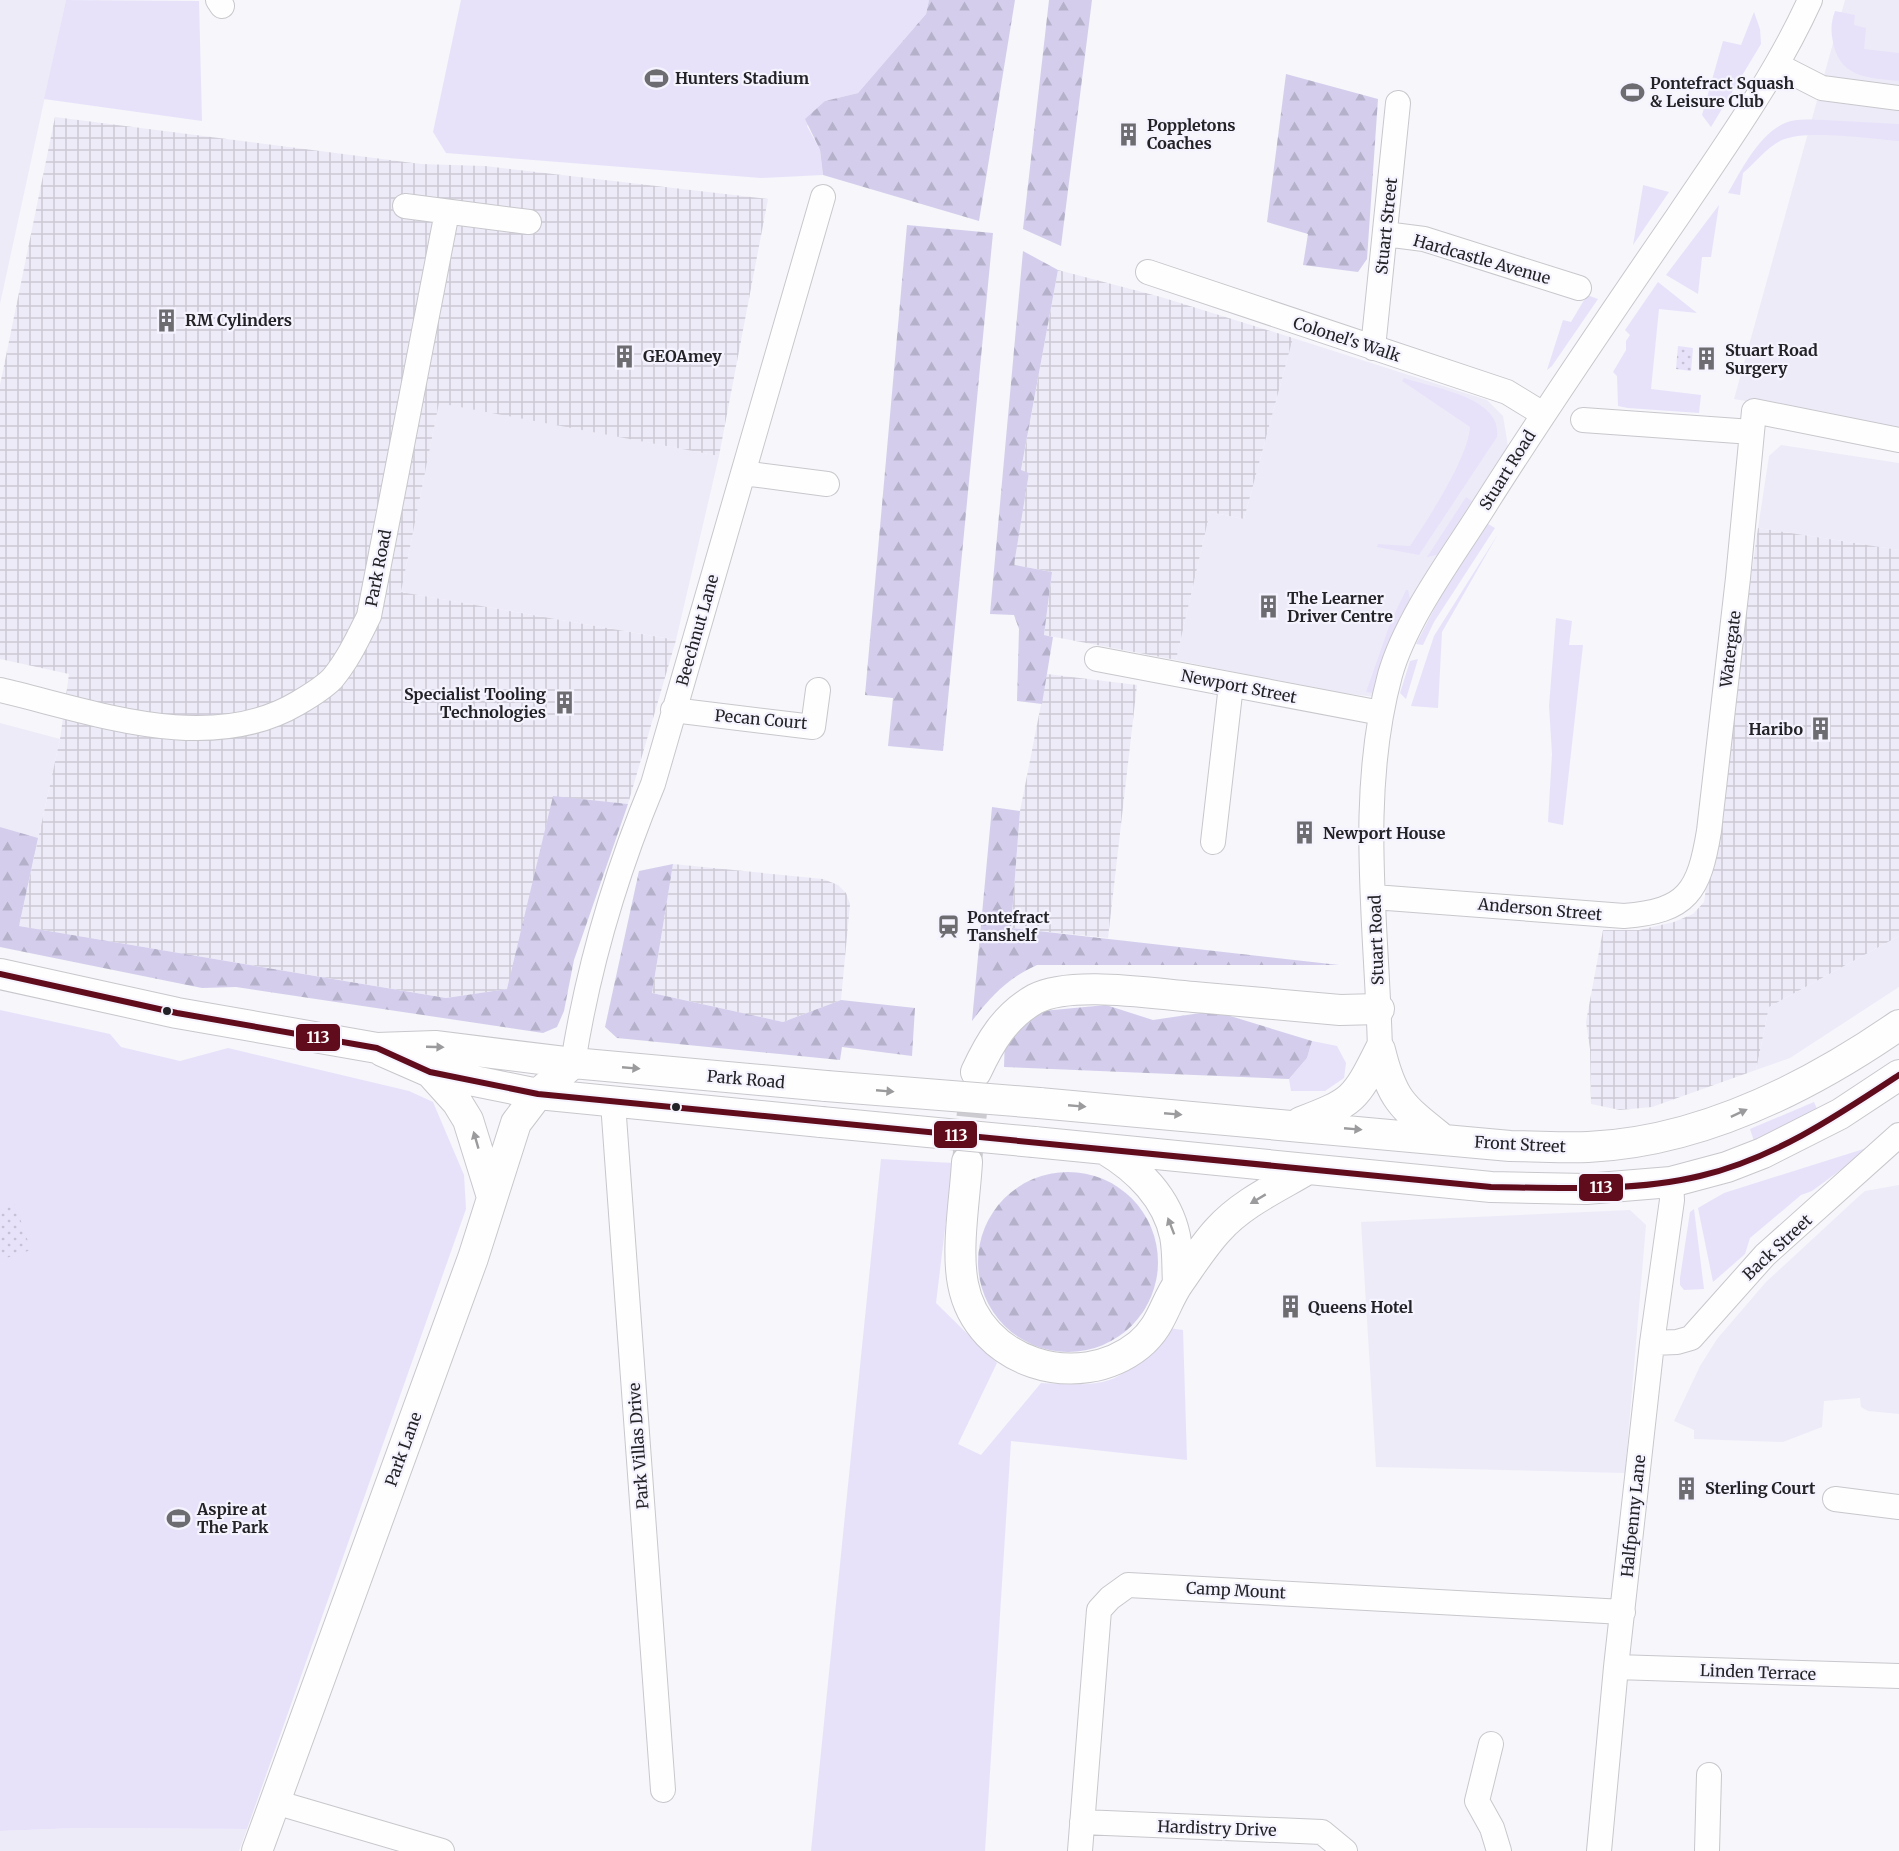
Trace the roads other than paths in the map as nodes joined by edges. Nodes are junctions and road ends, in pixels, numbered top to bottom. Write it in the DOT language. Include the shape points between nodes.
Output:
graph roads {
  1 [pos="1810,0"];
  2 [pos="1777,65"];
  3 [pos="1899,98"];
  4 [pos="1398,104"];
  5 [pos="823,197"];
  6 [pos="405,206"];
  7 [pos="447,212"];
  8 [pos="529,222"];
  9 [pos="1385,234"];
  10 [pos="1148,272"];
  11 [pos="1579,288"];
  12 [pos="1374,348"];
  13 [pos="1543,414"];
  14 [pos="1600,414"];
  15 [pos="1753,422"];
  16 [pos="1899,440"];
  17 [pos="743,473"];
  18 [pos="827,484"];
  19 [pos="1097,659"];
  20 [pos="1231,685"];
  21 [pos="0,690"];
  22 [pos="818,690"];
  23 [pos="673,710"];
  24 [pos="1381,713"];
  25 [pos="1213,842"];
  26 [pos="1696,884"];
  27 [pos="1374,897"];
  28 [pos="0,974"];
  29 [pos="1379,1009"];
  30 [pos="1899,1025"];
  31 [pos="377,1048"];
  32 [pos="1380,1050"];
  33 [pos="573,1063"];
  34 [pos="430,1072"];
  35 [pos="976,1072"];
  36 [pos="1899,1075"];
  37 [pos="538,1094"];
  38 [pos="604,1102"];
  39 [pos="1115,1109"];
  40 [pos="1295,1124"];
  41 [pos="1704,1125"];
  42 [pos="1899,1136"];
  43 [pos="1440,1137"];
  44 [pos="1622,1143"];
  45 [pos="1106,1150"];
  46 [pos="967,1162"];
  47 [pos="1308,1168"];
  48 [pos="1671,1182"];
  49 [pos="496,1184"];
  50 [pos="1178,1283"];
  51 [pos="1652,1343"];
  52 [pos="1835,1499"];
  53 [pos="1899,1507"];
  54 [pos="1623,1612"];
  55 [pos="1616,1667"];
  56 [pos="1899,1676"];
  57 [pos="1491,1744"];
  58 [pos="1709,1775"];
  59 [pos="663,1790"];
  60 [pos="274,1802"];
  61 [pos="1082,1822"];
  62 [pos="257,1851"];
  63 [pos="442,1851"];
  64 [pos="1080,1851"];
  65 [pos="1345,1851"];
  66 [pos="1499,1851"];
  67 [pos="1599,1851"];
  68 [pos="1707,1851"];
  1 -- 2 [label="street, Stuart Road"];
  2 -- 3 [label="street" via="1822,87"];
  2 -- 13 [label="street, Stuart Road"];
  4 -- 9 [label="street, Stuart Street"];
  5 -- 17 [label="street, Beechnut Lane"];
  6 -- 7 [label="street"];
  7 -- 8 [label="street"];
  7 -- 21 [label="street, Park Road" via="369,616 348,657 330,681 276,717 241,726 193,730 120,718"];
  9 -- 11 [label="street, Hardcastle Avenue" via="1424,239"];
  9 -- 12 [label="street, Stuart Street"];
  10 -- 12 [label="street, Colonel's Walk"];
  12 -- 13 [label="street, Colonel's Walk" via="1507,392"];
  13 -- 24 [label="street, Stuart Road" via="1429,593 1391,672"];
  14 -- 15 [label="street"];
  15 -- 16 [label="street"];
  15 -- 26 [label="street, Watergate" via="1709,831"];
  17 -- 18 [label="street"];
  17 -- 23 [label="street, Beechnut Lane"];
  19 -- 20 [label="street, Newport Street"];
  20 -- 24 [label="street, Newport Street"];
  20 -- 25 [label="street"];
  22 -- 23 [label="street, Pecan Court" via="813,727"];
  23 -- 33 [label="street, Beechnut Lane" via="653,784 599,938"];
  24 -- 27 [label="street, Stuart Road" via="1371,801"];
  26 -- 27 [label="street, Anderson Street" via="1671,906 1624,916"];
  27 -- 29 [label="street, Stuart Road"];
  28 -- 31 [label="main road, Park Road" via="177,1013"];
  29 -- 32 [label="street, Stuart Road"];
  29 -- 35 [label="main road" via="1340,1010 1106,990 1066,991 1037,998 1010,1017 989,1044"];
  41 -- 30 [label="main road, Front Street, one-way" via="1730,1117 1848,1060"];
  31 -- 33 [label="main road, Park Road, one-way" via="435,1046"];
  31 -- 34 [label="main road, Park Road"];
  32 -- 40 [label="main road" via="1354,1096 1338,1107"];
  32 -- 43 [label="main road" via="1388,1084 1398,1101"];
  33 -- 37 [label="main road, Park Lane"];
  33 -- 39 [label="main road, Park Road, one-way, bridge"];
  34 -- 37 [label="main road, Park Road"];
  49 -- 34 [label="main road, one-way" via="468,1120"];
  36 -- 48 [label="main road" via="1839,1114 1763,1153"];
  37 -- 38 [label="main road, Park Road"];
  37 -- 49 [label="main road, Park Lane" via="516,1123"];
  38 -- 45 [label="main road, Park Road, bridge"];
  38 -- 49 [label="main road" via="551,1115 537,1124"];
  38 -- 59 [label="street, Park Villas Drive"];
  39 -- 40 [label="main road, Front Street, one-way"];
  40 -- 43 [label="main road, Front Street, one-way"];
  41 -- 44 [label="main road, Front Street"];
  41 -- 48 [label="main road" via="1683,1149"];
  42 -- 51 [label="street, Back Street" via="1765,1255 1691,1338"];
  43 -- 44 [label="main road, Front Street" via="1510,1146 1588,1147"];
  44 -- 48 [label="main road"];
  45 -- 47 [label="main road"];
  50 -- 45 [label="main road, one-way" via="1175,1236 1159,1196 1121,1158"];
  46 -- 50 [label="main road" via="963,1284 976,1318 1013,1354 1035,1365 1056,1369 1107,1363 1151,1334"];
  47 -- 48 [label="main road" via="1491,1186 1586,1189"];
  47 -- 50 [label="main road, one-way" via="1250,1203 1219,1229"];
  48 -- 51 [label="street, Halfpenny Lane" via="1672,1200"];
  49 -- 60 [label="main road, Park Lane" via="469,1269"];
  51 -- 54 [label="street, Halfpenny Lane"];
  52 -- 53 [label="street"];
  54 -- 55 [label="street, Halfpenny Lane"];
  54 -- 61 [label="street, Camp Mount" via="1128,1585 1099,1610"];
  55 -- 56 [label="street, Linden Terrace"];
  55 -- 67 [label="street, Halfpenny Lane"];
  57 -- 66 [label="street" via="1477,1801"];
  58 -- 68 [label="street"];
  60 -- 62 [label="main road, Park Lane"];
  60 -- 63 [label="street"];
  61 -- 64 [label="street, Camp Mount"];
  61 -- 65 [label="street, Hardistry Drive" via="1322,1833"];
}
